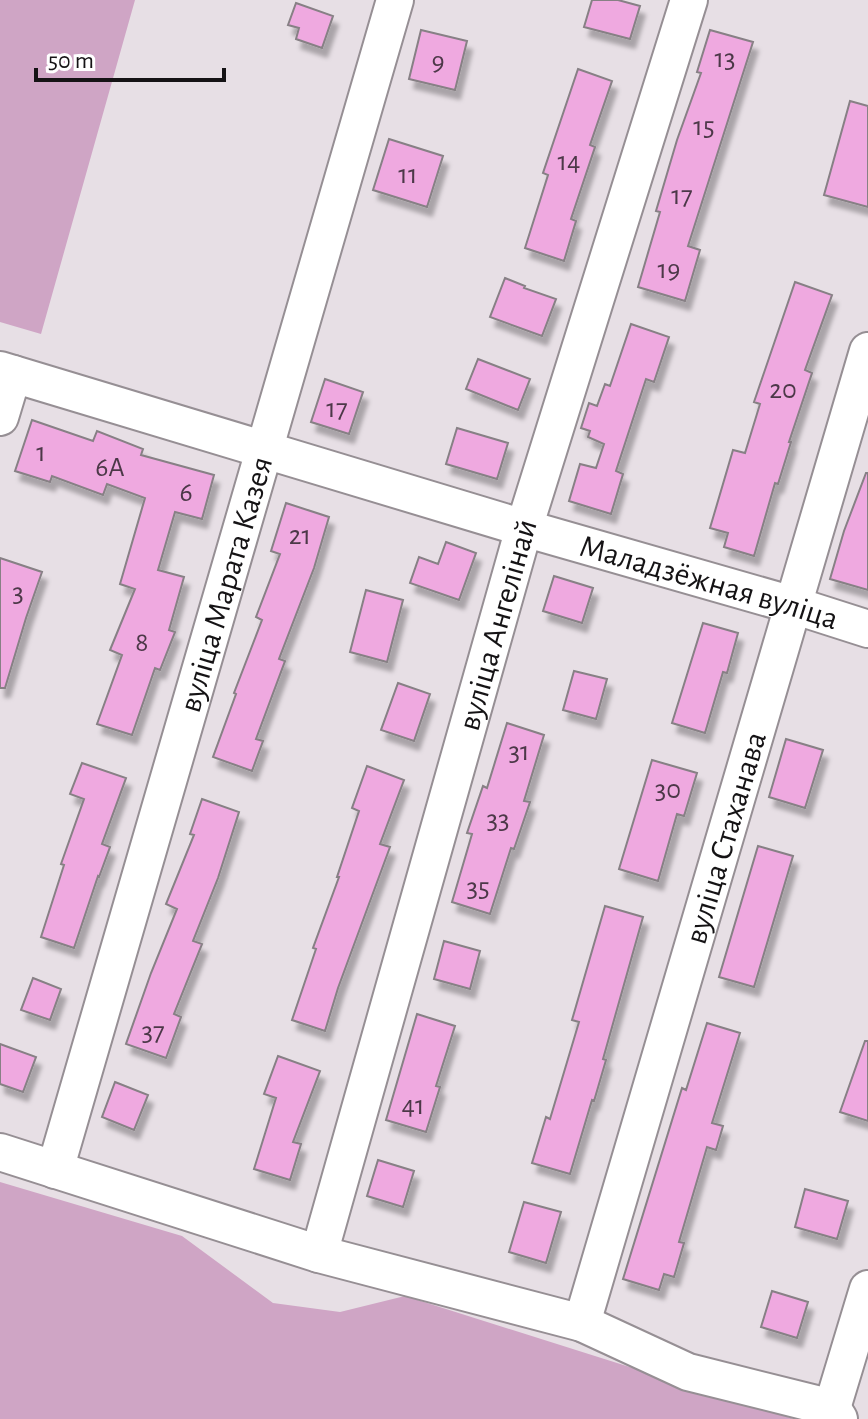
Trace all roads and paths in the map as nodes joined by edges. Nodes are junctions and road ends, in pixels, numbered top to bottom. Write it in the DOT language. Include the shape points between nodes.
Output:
graph roads {
  1 [pos="395,0"];
  2 [pos="689,0"];
  3 [pos="868,351"];
  4 [pos="6,372"];
  5 [pos="0,417"];
  6 [pos="265,449"];
  7 [pos="524,528"];
  8 [pos="793,605"];
  9 [pos="868,629"];
  10 [pos="0,1152"];
  11 [pos="55,1170"];
  12 [pos="319,1254"];
  13 [pos="868,1289"];
  14 [pos="582,1323"];
  15 [pos="835,1413"];
  1 -- 6 [label="street, вуліца Марата Казея"];
  2 -- 7 [label="street, вуліца Ангелінай"];
  3 -- 8 [label="street, вуліца Стаханава"];
  4 -- 5 [label="street"];
  4 -- 6 [label="street, Маладзёжная вуліца"];
  6 -- 7 [label="street, Маладзёжная вуліца"];
  6 -- 11 [label="street, вуліца Марата Казея"];
  7 -- 8 [label="street, Маладзёжная вуліца"];
  7 -- 12 [label="street, вуліца Ангелінай"];
  8 -- 9 [label="street, Маладзёжная вуліца"];
  8 -- 14 [label="street, вуліца Стаханава"];
  10 -- 11 [label="street"];
  11 -- 12 [label="street"];
  12 -- 14 [label="street"];
  13 -- 15 [label="street"];
  14 -- 15 [label="street" via="688,1372"];
}
